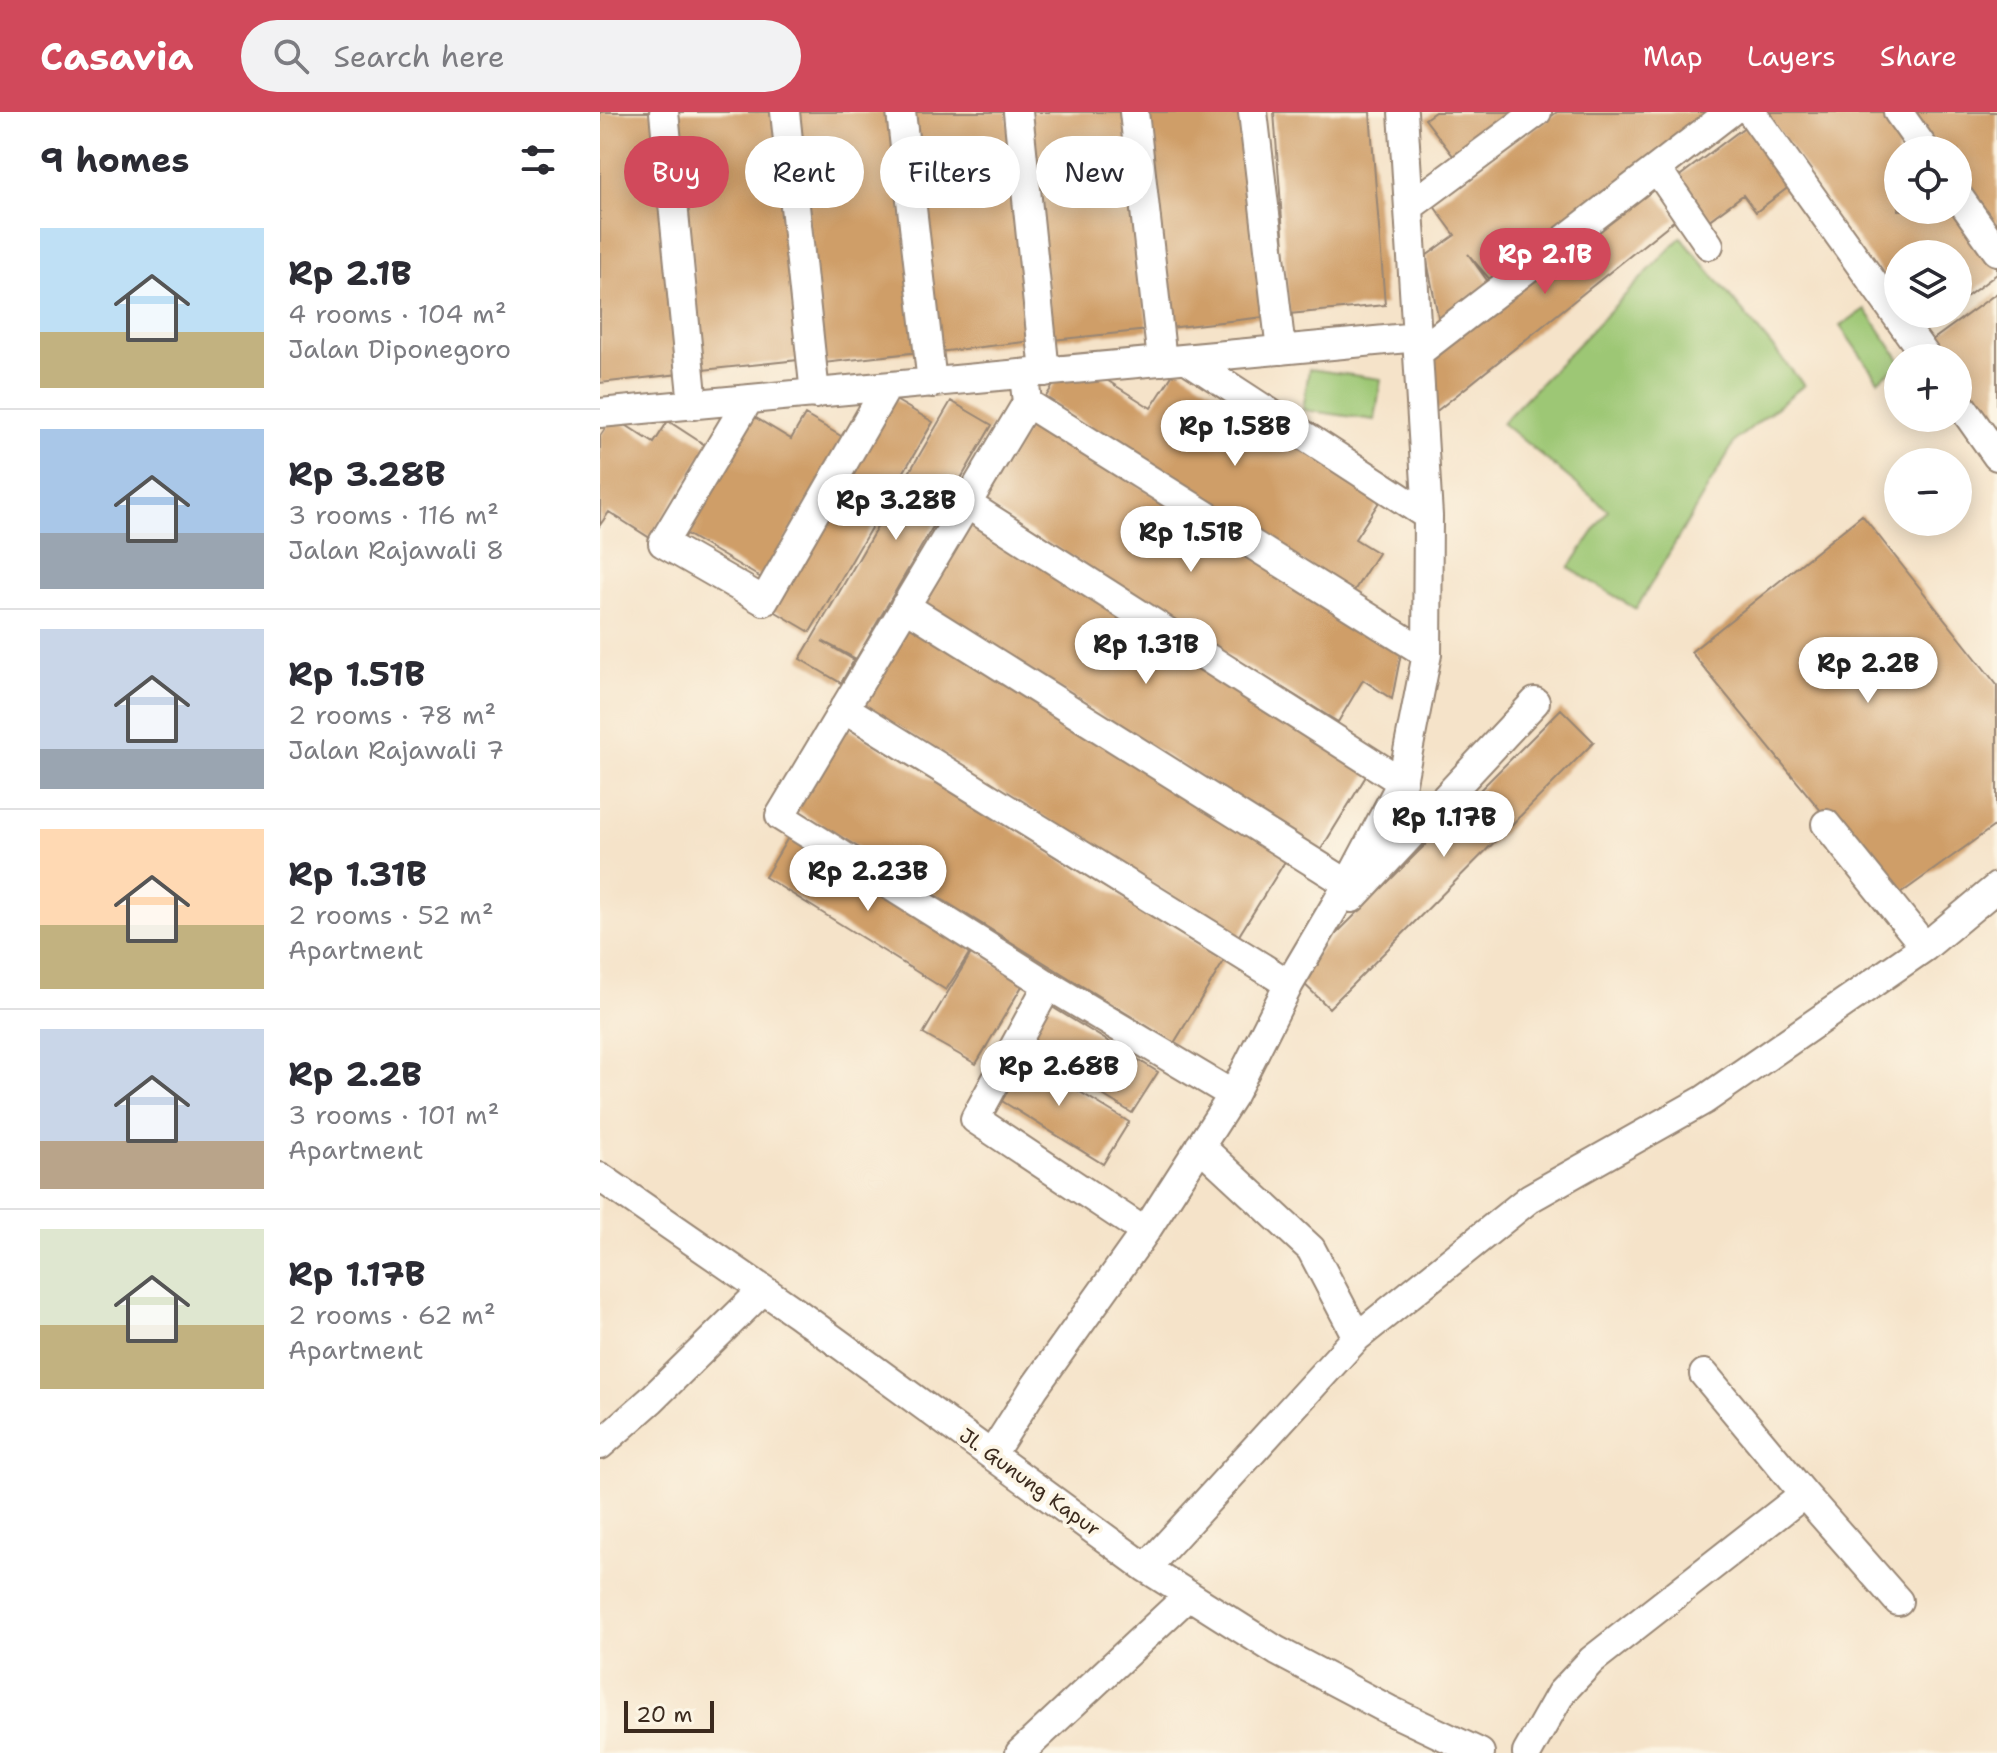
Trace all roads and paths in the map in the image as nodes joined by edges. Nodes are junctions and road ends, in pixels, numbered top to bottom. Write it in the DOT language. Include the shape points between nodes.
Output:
graph roads {
  1 [pos="664,112"];
  2 [pos="785,112"];
  3 [pos="901,112"];
  4 [pos="1018,112"];
  5 [pos="1134,112"];
  6 [pos="1253,112"];
  7 [pos="1403,112"];
  8 [pos="1537,112"];
  9 [pos="1730,112"];
  10 [pos="1751,112"];
  11 [pos="1898,112"];
  12 [pos="1915,136"];
  13 [pos="1657,169"];
  14 [pos="1409,207"];
  15 [pos="1972,216"];
  16 [pos="1709,245"];
  17 [pos="1997,251"];
  18 [pos="1418,344"];
  19 [pos="1917,344"];
  20 [pos="1281,350"];
  21 [pos="1174,360"];
  22 [pos="1035,373"];
  23 [pos="932,383"];
  24 [pos="887,387"];
  25 [pos="815,394"];
  26 [pos="749,399"];
  27 [pos="1027,403"];
  28 [pos="693,405"];
  29 [pos="602,415"];
  30 [pos="1972,421"];
  31 [pos="1997,456"];
  32 [pos="967,504"];
  33 [pos="1428,516"];
  34 [pos="905,606"];
  35 [pos="1427,654"];
  36 [pos="1535,702"];
  37 [pos="844,708"];
  38 [pos="1402,782"];
  39 [pos="1826,824"];
  40 [pos="1348,884"];
  41 [pos="1997,887"];
  42 [pos="1316,936"];
  43 [pos="1925,947"];
  44 [pos="1289,984"];
  45 [pos="1048,985"];
  46 [pos="1233,1095"];
  47 [pos="1200,1146"];
  48 [pos="600,1177"];
  49 [pos="1145,1232"];
  50 [pos="763,1290"];
  51 [pos="1357,1337"];
  52 [pos="1704,1374"];
  53 [pos="600,1445"];
  54 [pos="992,1454"];
  55 [pos="1804,1494"];
  56 [pos="1146,1568"];
  57 [pos="1189,1595"];
  58 [pos="1898,1601"];
  59 [pos="1020,1753"];
  60 [pos="1480,1753"];
  61 [pos="1527,1753"];
  1 -- 28 [label="street"];
  2 -- 25 [label="street"];
  3 -- 23 [label="street"];
  4 -- 22 [label="street"];
  5 -- 21 [label="street"];
  6 -- 20 [label="street"];
  7 -- 14 [label="street"];
  8 -- 14 [label="street"];
  9 -- 13 [label="street"];
  10 -- 19 [label="street"];
  11 -- 12 [label="street"];
  13 -- 16 [label="street"];
  13 -- 18 [label="street"];
  14 -- 18 [label="street"];
  15 -- 17 [label="street"];
  18 -- 20 [label="street"];
  18 -- 33 [label="street"];
  20 -- 21 [label="street"];
  21 -- 22 [label="street"];
  21 -- 33 [label="street"];
  22 -- 23 [label="street"];
  22 -- 27 [label="street"];
  23 -- 24 [label="street"];
  24 -- 25 [label="street"];
  24 -- 26 [label="street" via="764,601 663,543"];
  25 -- 26 [label="street"];
  26 -- 28 [label="street"];
  27 -- 32 [label="street"];
  27 -- 35 [label="street"];
  28 -- 29 [label="street"];
  30 -- 31 [label="street"];
  32 -- 34 [label="street"];
  32 -- 38 [label="street"];
  33 -- 35 [label="street"];
  34 -- 37 [label="street"];
  34 -- 40 [label="street"];
  35 -- 38 [label="street"];
  36 -- 42 [label="street"];
  37 -- 44 [label="street"];
  37 -- 45 [label="street" via="780,816"];
  38 -- 40 [label="street"];
  39 -- 43 [label="street"];
  40 -- 42 [label="street"];
  41 -- 43 [label="street"];
  42 -- 44 [label="street"];
  43 -- 51 [label="street" via="1704,1100 1530,1198"];
  44 -- 46 [label="street"];
  45 -- 46 [label="street"];
  45 -- 49 [label="street" via="975,1119"];
  46 -- 47 [label="street"];
  47 -- 49 [label="street"];
  47 -- 51 [label="street" via="1311,1249"];
  48 -- 50 [label="street, Jl. Gunung Kapur"];
  49 -- 54 [label="street"];
  50 -- 53 [label="street"];
  50 -- 54 [label="street, Jl. Gunung Kapur"];
  51 -- 56 [label="street"];
  52 -- 55 [label="street"];
  54 -- 56 [label="street, Jl. Gunung Kapur"];
  55 -- 58 [label="street"];
  55 -- 61 [label="street" via="1592,1660 1561,1693"];
  56 -- 57 [label="street, Jl. Gunung Kapur"];
  57 -- 59 [label="street"];
  57 -- 60 [label="street, Jl. Gunung Kapur" via="1277,1651"];
}
